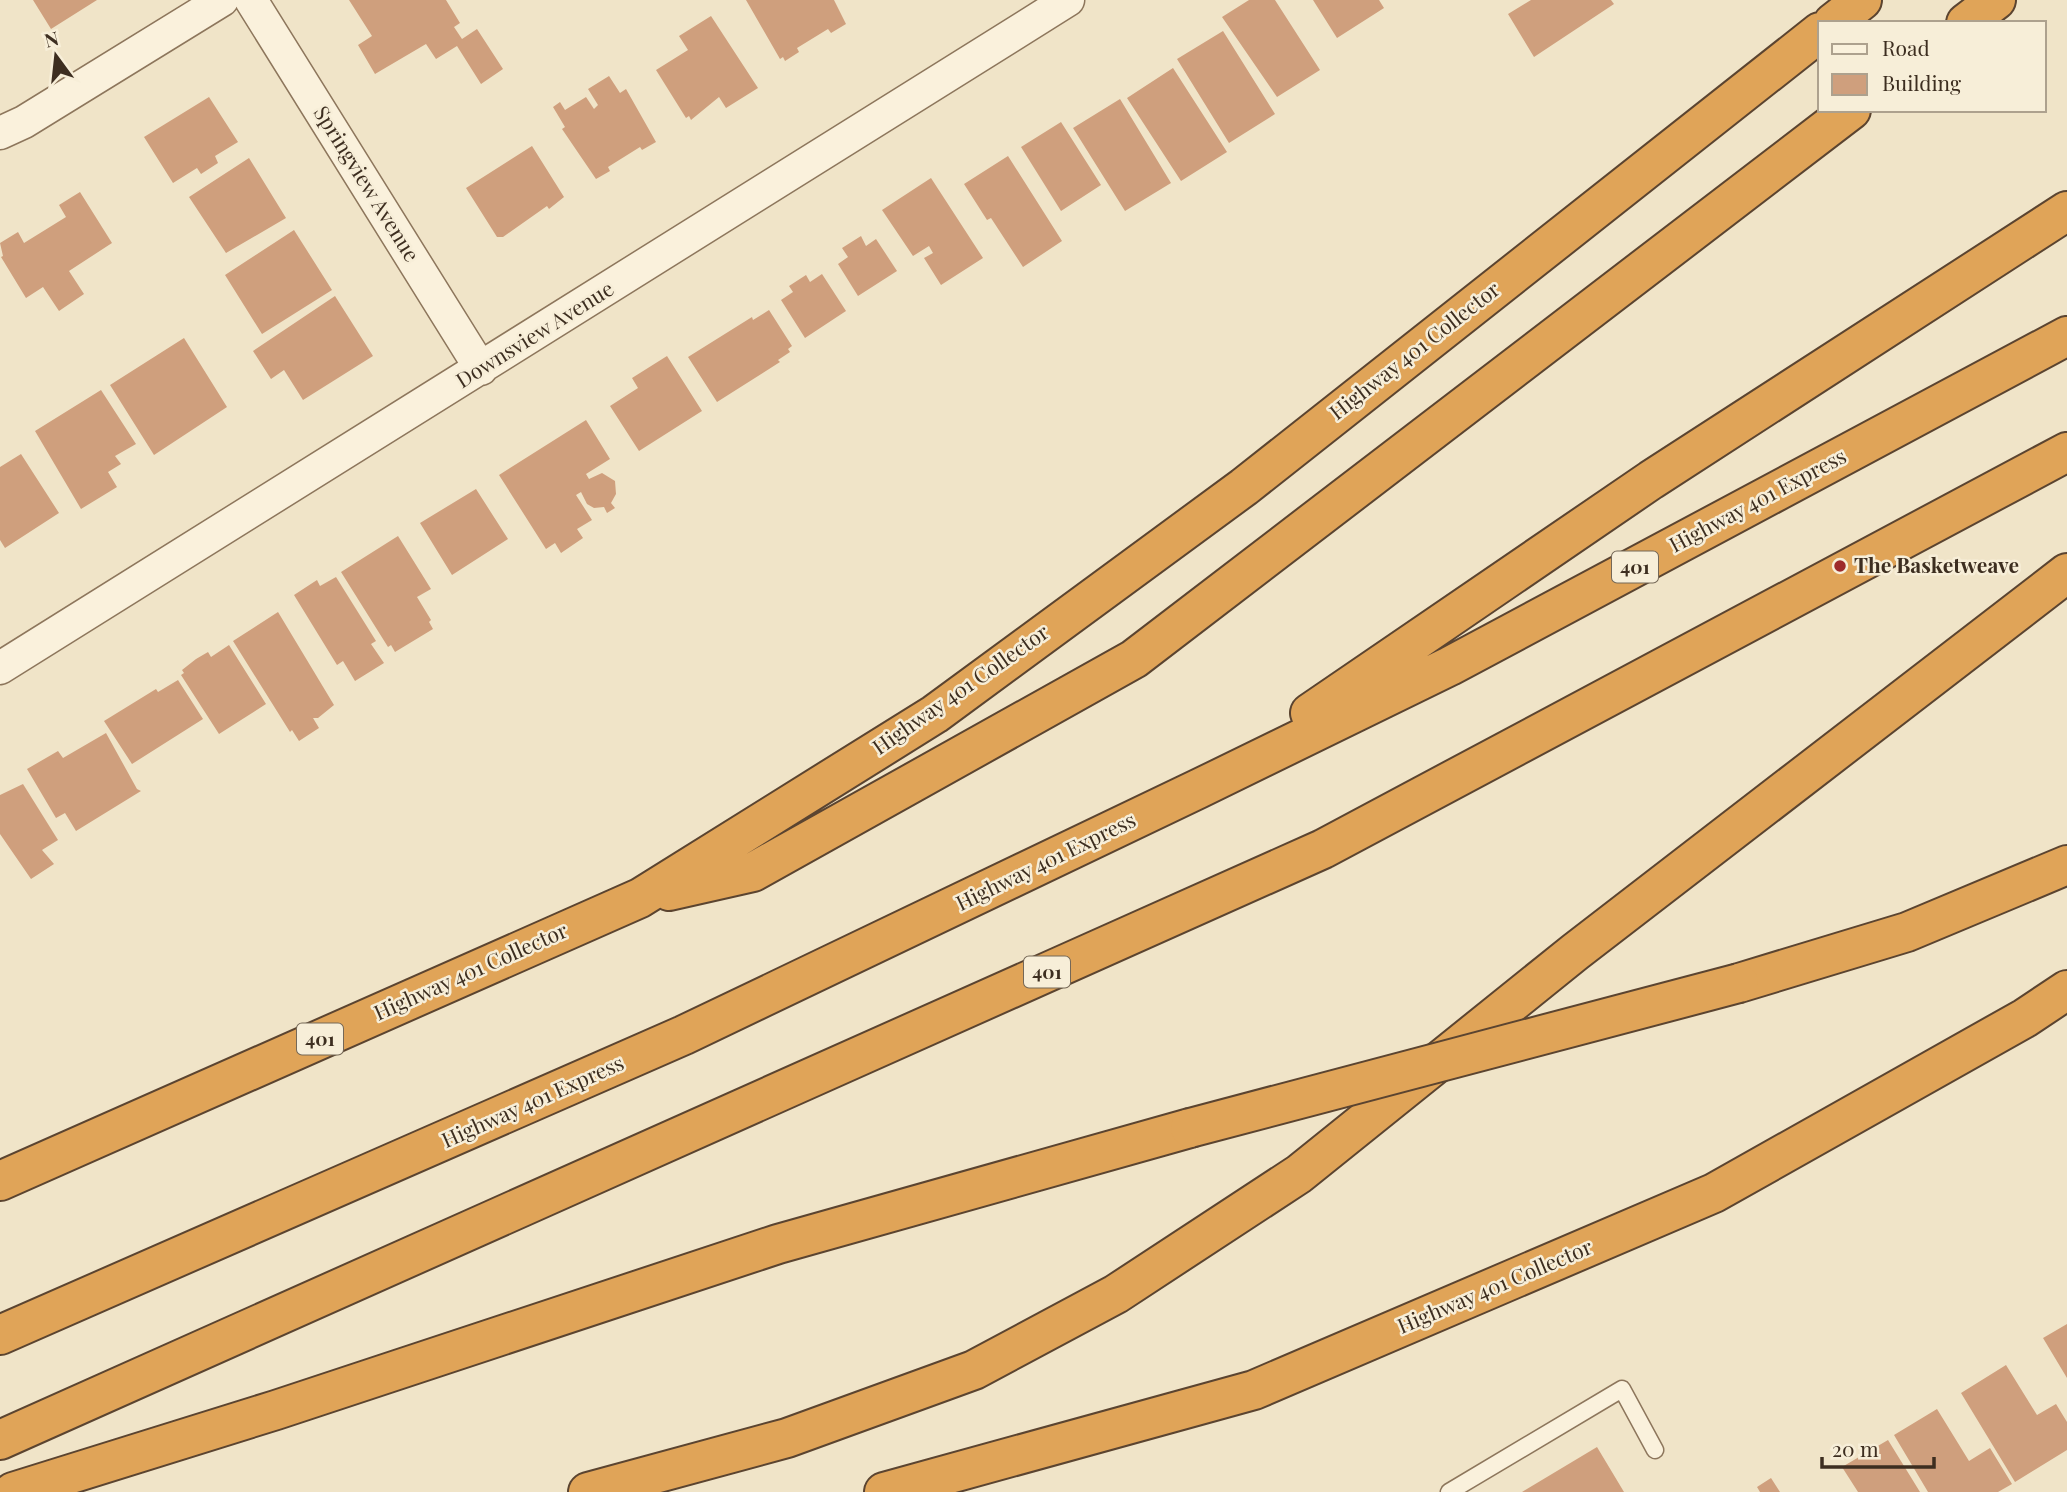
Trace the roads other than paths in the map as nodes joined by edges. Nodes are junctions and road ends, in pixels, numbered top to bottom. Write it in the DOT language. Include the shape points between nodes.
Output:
graph roads {
  1 [pos="222,0"];
  2 [pos="251,0"];
  3 [pos="1068,0"];
  4 [pos="1862,0"];
  5 [pos="1997,0"];
  6 [pos="1836,21"];
  7 [pos="1969,21"];
  8 [pos="1818,34"];
  9 [pos="1848,112"];
  10 [pos="0,133"];
  11 [pos="2067,211"];
  12 [pos="2067,336"];
  13 [pos="481,369"];
  14 [pos="2067,452"];
  15 [pos="2067,573"];
  16 [pos="0,668"];
  17 [pos="1198,789"];
  18 [pos="2067,866"];
  19 [pos="640,898"];
  20 [pos="2067,990"];
  21 [pos="0,1181"];
  22 [pos="0,1335"];
  23 [pos="0,1440"];
  24 [pos="1655,1450"];
  25 [pos="13,1492"];
  26 [pos="588,1492"];
  27 [pos="884,1492"];
  28 [pos="1449,1492"];
  1 -- 10 [label="street"];
  2 -- 13 [label="street, Springview Avenue"];
  3 -- 13 [label="street, Downsview Avenue"];
  4 -- 6 [label="highway"];
  5 -- 7 [label="highway"];
  8 -- 19 [label="highway, Highway 401 Collector / 401" via="1244,486 946,706"];
  9 -- 19 [label="highway" via="1134,659 753,872"];
  11 -- 17 [label="highway" via="1651,480"];
  12 -- 17 [label="highway, Highway 401 Express / 401" via="1450,666"];
  13 -- 16 [label="street, Downsview Avenue"];
  14 -- 23 [label="highway, 401" via="1323,849"];
  15 -- 26 [label="highway" via="1575,952 1299,1174 1116,1294 974,1370 787,1438"];
  17 -- 22 [label="highway, Highway 401 Express / 401" via="684,1035"];
  18 -- 25 [label="highway, bridge" via="1907,932 1739,983 1190,1128 778,1244"];
  19 -- 21 [label="highway, Highway 401 Collector / 401"];
  20 -- 27 [label="highway, Highway 401 Collector" via="1714,1193 1254,1390"];
  24 -- 28 [label="lane" via="1622,1389"];
}
